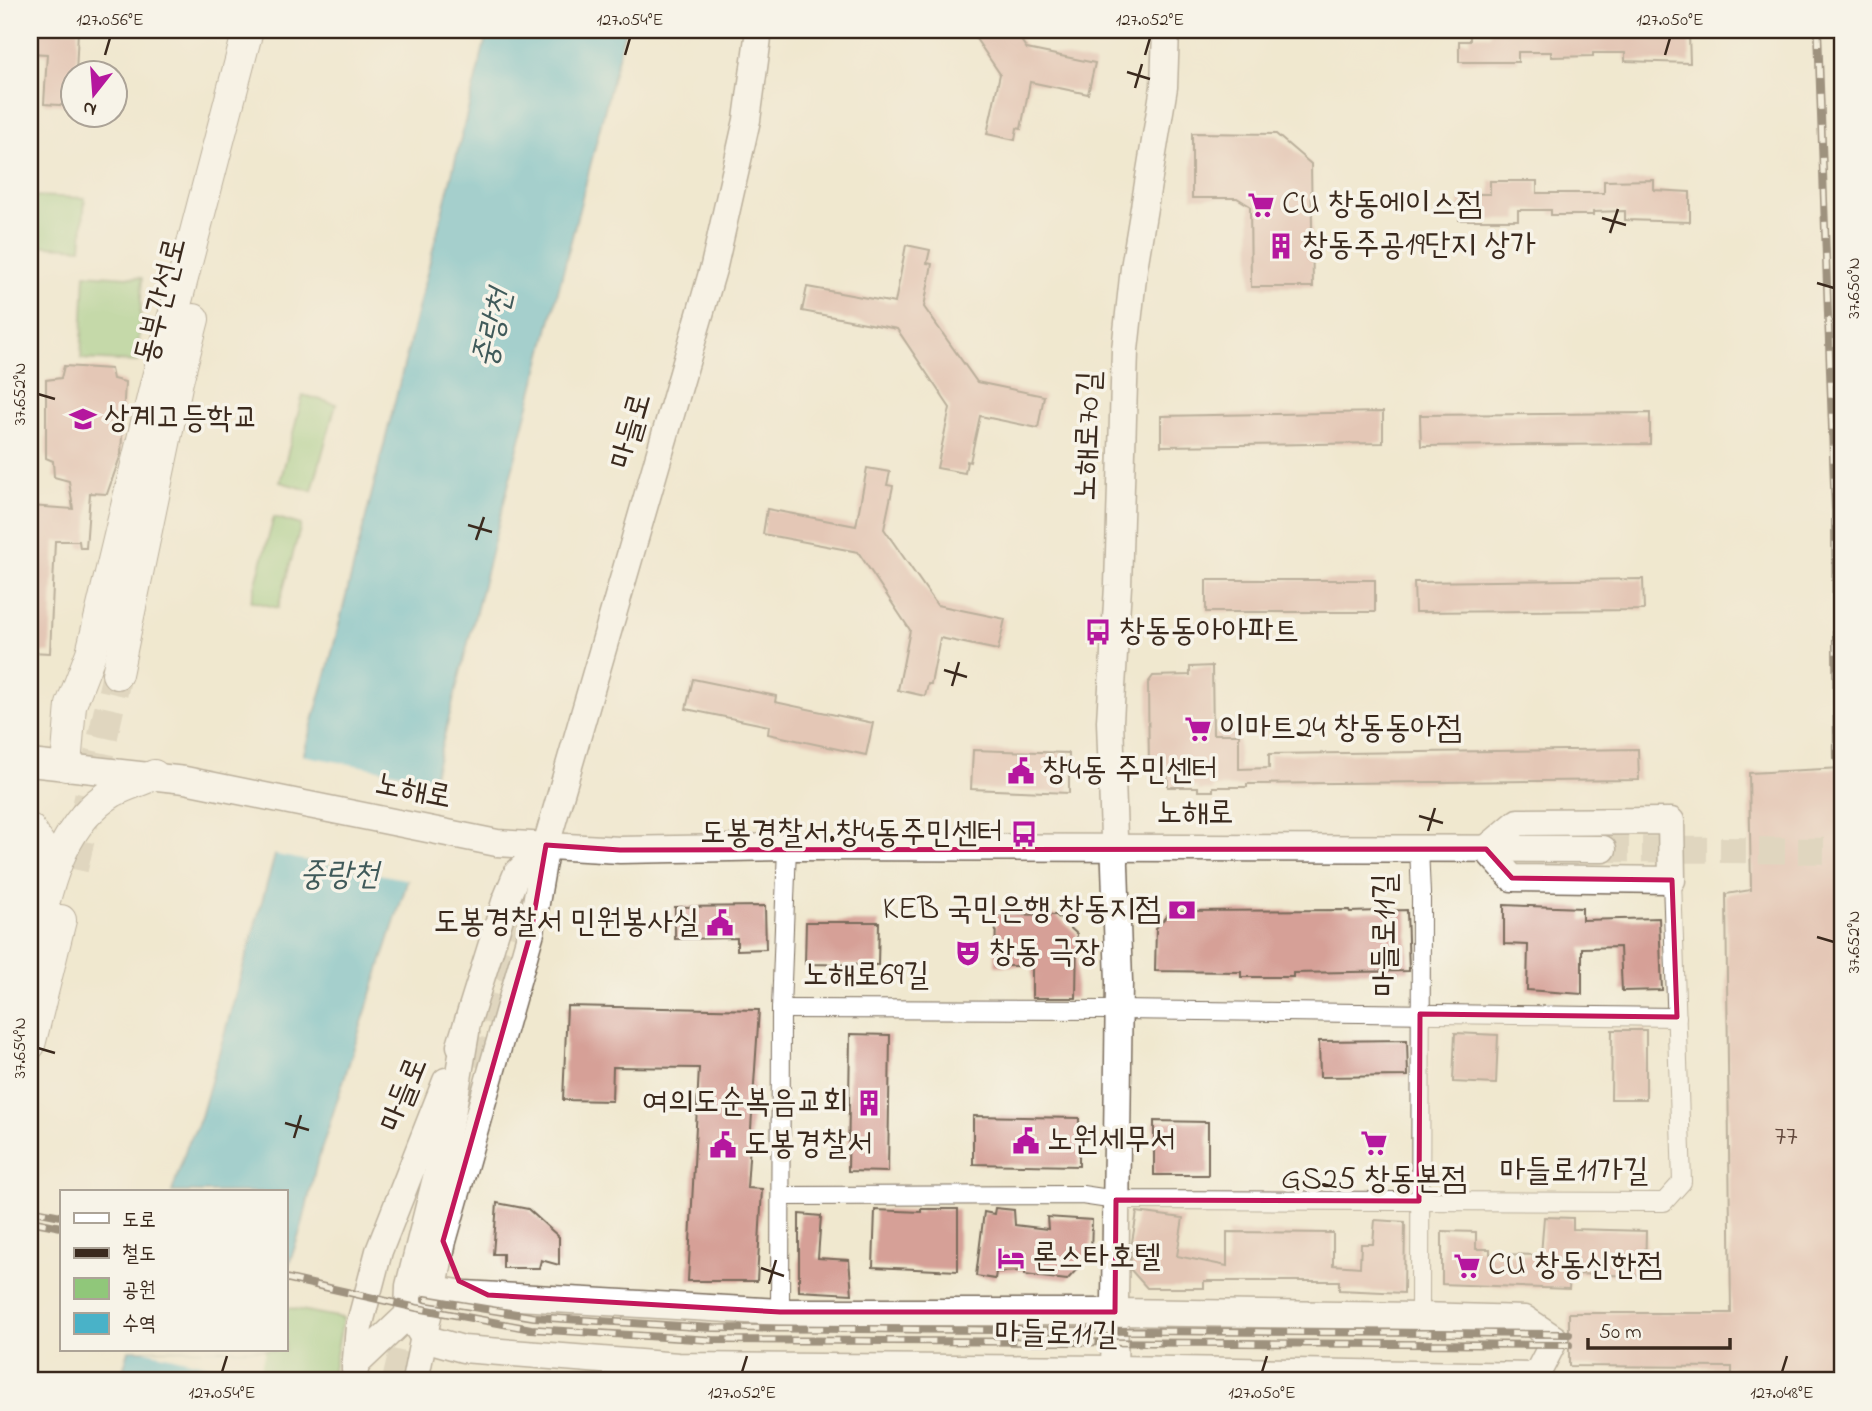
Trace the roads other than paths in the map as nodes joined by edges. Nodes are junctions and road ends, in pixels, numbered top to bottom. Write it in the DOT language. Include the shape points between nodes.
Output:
graph roads {
  1 [pos="248,30"];
  2 [pos="267,30"];
  3 [pos="760,30"];
  4 [pos="1166,30"];
  5 [pos="117,674"];
  6 [pos="30,763"];
  7 [pos="66,766"];
  8 [pos="154,775"];
  9 [pos="30,829"];
  10 [pos="546,845"];
  11 [pos="787,847"];
  12 [pos="1114,847"];
  13 [pos="1419,848"];
  14 [pos="1486,849"];
  15 [pos="1603,849"];
  16 [pos="73,869"];
  17 [pos="1672,880"];
  18 [pos="49,890"];
  19 [pos="30,958"];
  20 [pos="782,1010"];
  21 [pos="1118,1010"];
  22 [pos="1420,1014"];
  23 [pos="1677,1017"];
  24 [pos="466,1032"];
  25 [pos="30,1045"];
  26 [pos="781,1196"];
  27 [pos="1116,1200"];
  28 [pos="1419,1201"];
  29 [pos="443,1241"];
  30 [pos="435,1289"];
  31 [pos="488,1295"];
  32 [pos="780,1312"];
  33 [pos="1115,1312"];
  34 [pos="408,1313"];
  35 [pos="1420,1316"];
  36 [pos="424,1338"];
  37 [pos="354,1373"];
  38 [pos="1114,1375"];
  39 [pos="415,1381"];
  1 -- 7 [label="highway" via="91,653 71,705"];
  2 -- 5 [label="highway, 동부간선로" via="178,381"];
  3 -- 10 [label="main road, 마들로" via="747,120 714,266"];
  4 -- 12 [label="main road, 노해로70길" via="1164,87 1125,350 1110,721"];
  6 -- 7 [label="main road, 노해로"];
  7 -- 8 [label="main road, 노해로"];
  8 -- 10 [label="main road, 노해로" via="497,843"];
  8 -- 18 [label="highway" via="114,792 88,811 69,835"];
  9 -- 18 [label="highway" via="41,846"];
  10 -- 11 [label="main road, 노해로" via="620,850"];
  10 -- 24 [label="main road, 마들로" via="517,873"];
  10 -- 29 [label="main road, 마들로" via="531,932"];
  11 -- 12 [label="main road, 노해로"];
  11 -- 20 [label="street"];
  12 -- 13 [label="main road, 노해로"];
  12 -- 21 [label="main road"];
  13 -- 14 [label="main road, 노해로"];
  13 -- 22 [label="street, 마들로11길"];
  14 -- 15 [label="main road, 노해로"];
  14 -- 17 [label="main road" via="1512,878"];
  14 -- 17 [label="main road" via="1518,821 1671,821"];
  16 -- 25 [label="highway"];
  17 -- 23 [label="street, 마들로11가길"];
  18 -- 19 [label="highway"];
  20 -- 21 [label="street, 노해로69길"];
  20 -- 26 [label="street"];
  21 -- 22 [label="street, 노해로69길"];
  21 -- 27 [label="main road"];
  22 -- 23 [label="street"];
  22 -- 28 [label="street, 마들로11길"];
  23 -- 28 [label="street, 마들로11가길" via="1682,1182 1664,1202"];
  24 -- 34 [label="main road" via="452,1114 409,1286"];
  24 -- 37 [label="main road, 마들로" via="379,1251 359,1327"];
  26 -- 27 [label="street" via="1082,1195"];
  26 -- 32 [label="street"];
  27 -- 28 [label="street"];
  27 -- 33 [label="main road"];
  28 -- 35 [label="street, 마들로11길"];
  29 -- 30 [label="main road, 마들로"];
  29 -- 31 [label="main road" via="449,1267 459,1281"];
  30 -- 31 [label="main road, 마들로11길"];
  30 -- 34 [label="main road"];
  30 -- 36 [label="main road, 마들로"];
  31 -- 32 [label="main road, 마들로11길"];
  32 -- 33 [label="main road, 마들로11길"];
  33 -- 35 [label="main road, 마들로11길"];
  33 -- 38 [label="main road"];
  34 -- 36 [label="main road"];
  34 -- 37 [label="main road"];
  35 -- 38 [label="main road, 마들로11길" via="1525,1319 1555,1339 1536,1376"];
  36 -- 38 [label="main road, 마들로11길" via="463,1349 678,1366"];
  36 -- 39 [label="main road, 마들로"];
}
